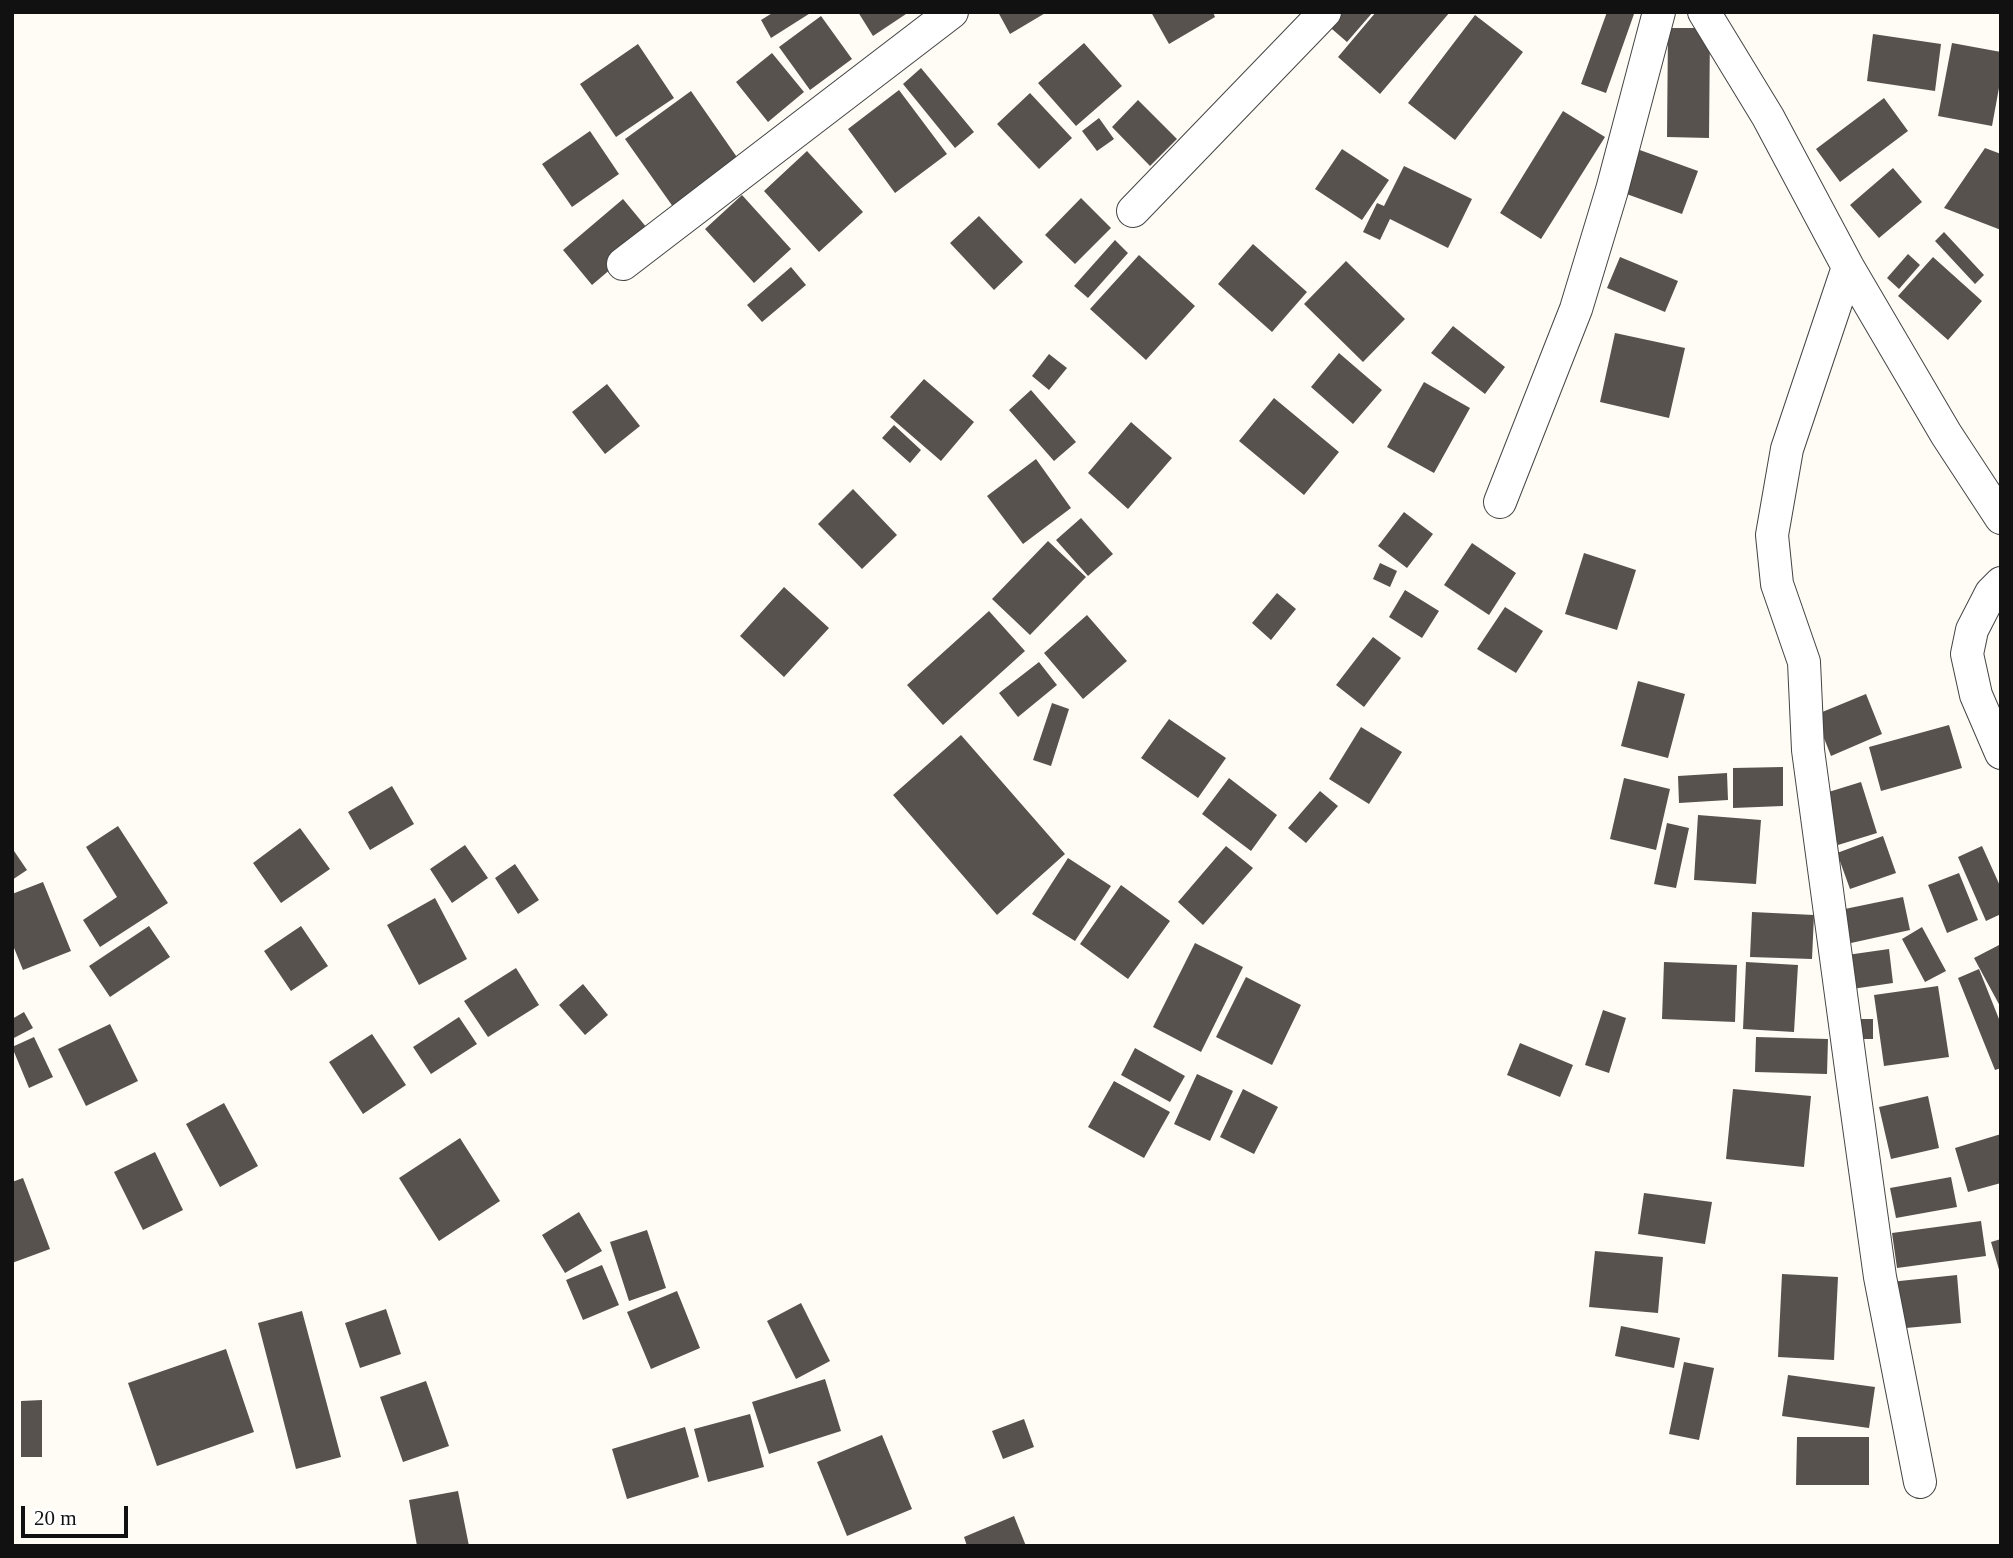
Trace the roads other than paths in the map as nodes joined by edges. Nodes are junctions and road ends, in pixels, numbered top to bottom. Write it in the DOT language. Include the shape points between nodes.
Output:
graph roads {
  1 [pos="952,12"];
  2 [pos="1325,12"];
  3 [pos="1659,12"];
  4 [pos="1704,12"];
  5 [pos="1133,211"];
  6 [pos="623,264"];
  7 [pos="1848,267"];
  8 [pos="1500,502"];
  9 [pos="2001,518"];
  10 [pos="2001,583"];
  11 [pos="2001,753"];
  12 [pos="1920,1482"];
  1 -- 6 [label="street"];
  2 -- 5 [label="street"];
  3 -- 8 [label="street" via="1576,309"];
  4 -- 7 [label="street" via="1768,117"];
  7 -- 9 [label="street"];
  7 -- 12 [label="street" via="1787,449 1772,535 1777,584 1804,662 1808,750 1880,1277"];
  10 -- 11 [label="street" via="1972,630 1967,653 1976,695"];
}
